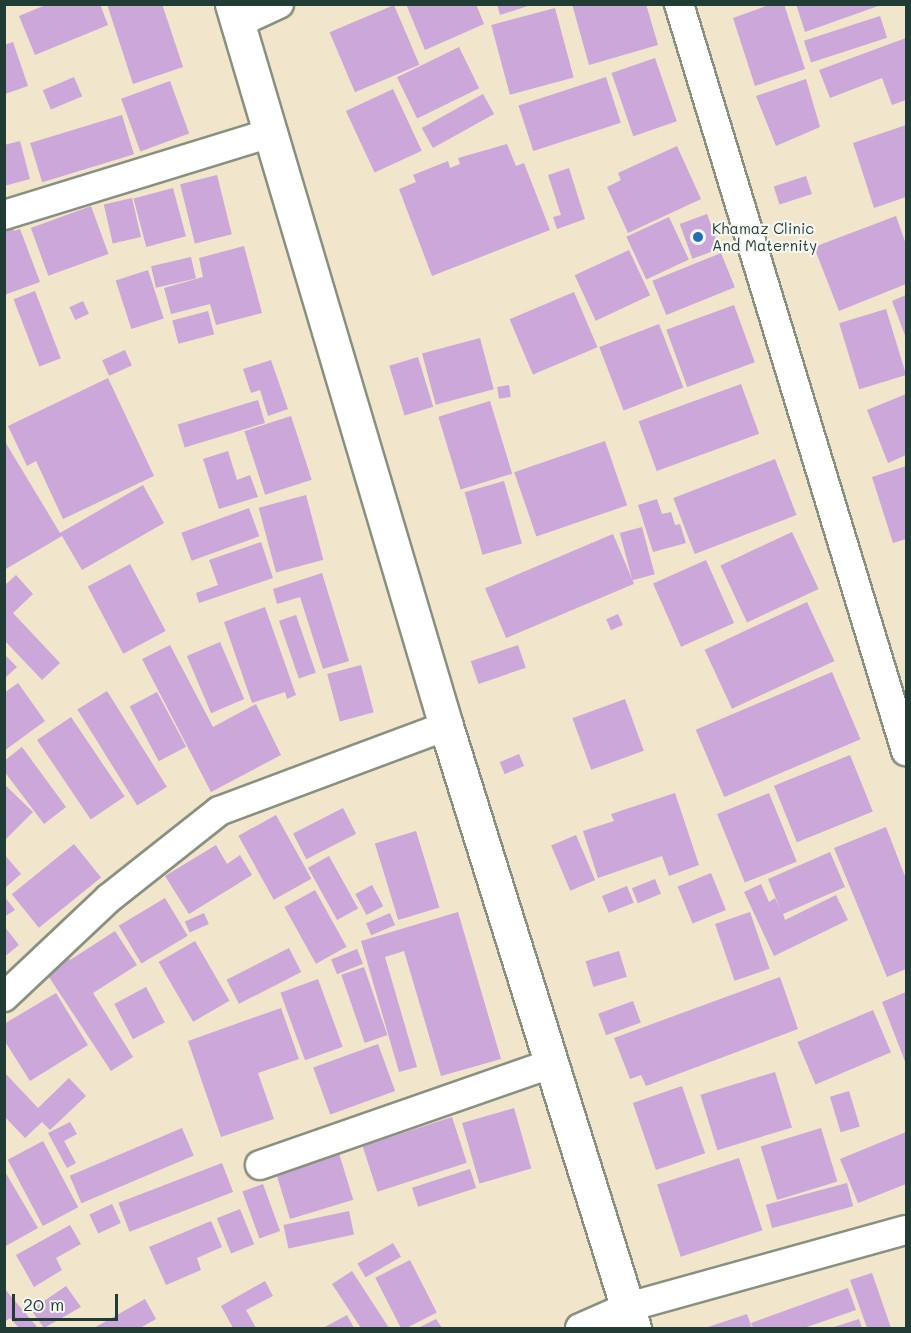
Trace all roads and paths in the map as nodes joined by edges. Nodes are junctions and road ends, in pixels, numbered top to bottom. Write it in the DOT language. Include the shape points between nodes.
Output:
graph roads {
  1 [pos="279,4"];
  2 [pos="679,4"];
  3 [pos="236,13"];
  4 [pos="271,133"];
  5 [pos="4,215"];
  6 [pos="446,726"];
  7 [pos="906,751"];
  8 [pos="4,997"];
  9 [pos="550,1065"];
  10 [pos="260,1165"];
  11 [pos="906,1230"];
  12 [pos="631,1318"];
  13 [pos="580,1329"];
  1 -- 3 [label="street"];
  2 -- 7 [label="street"];
  3 -- 4 [label="street"];
  4 -- 5 [label="street"];
  4 -- 6 [label="street"];
  6 -- 8 [label="street" via="219,811 110,898"];
  6 -- 9 [label="street"];
  9 -- 10 [label="street"];
  9 -- 12 [label="street"];
  11 -- 12 [label="street"];
  12 -- 13 [label="street"];
}
